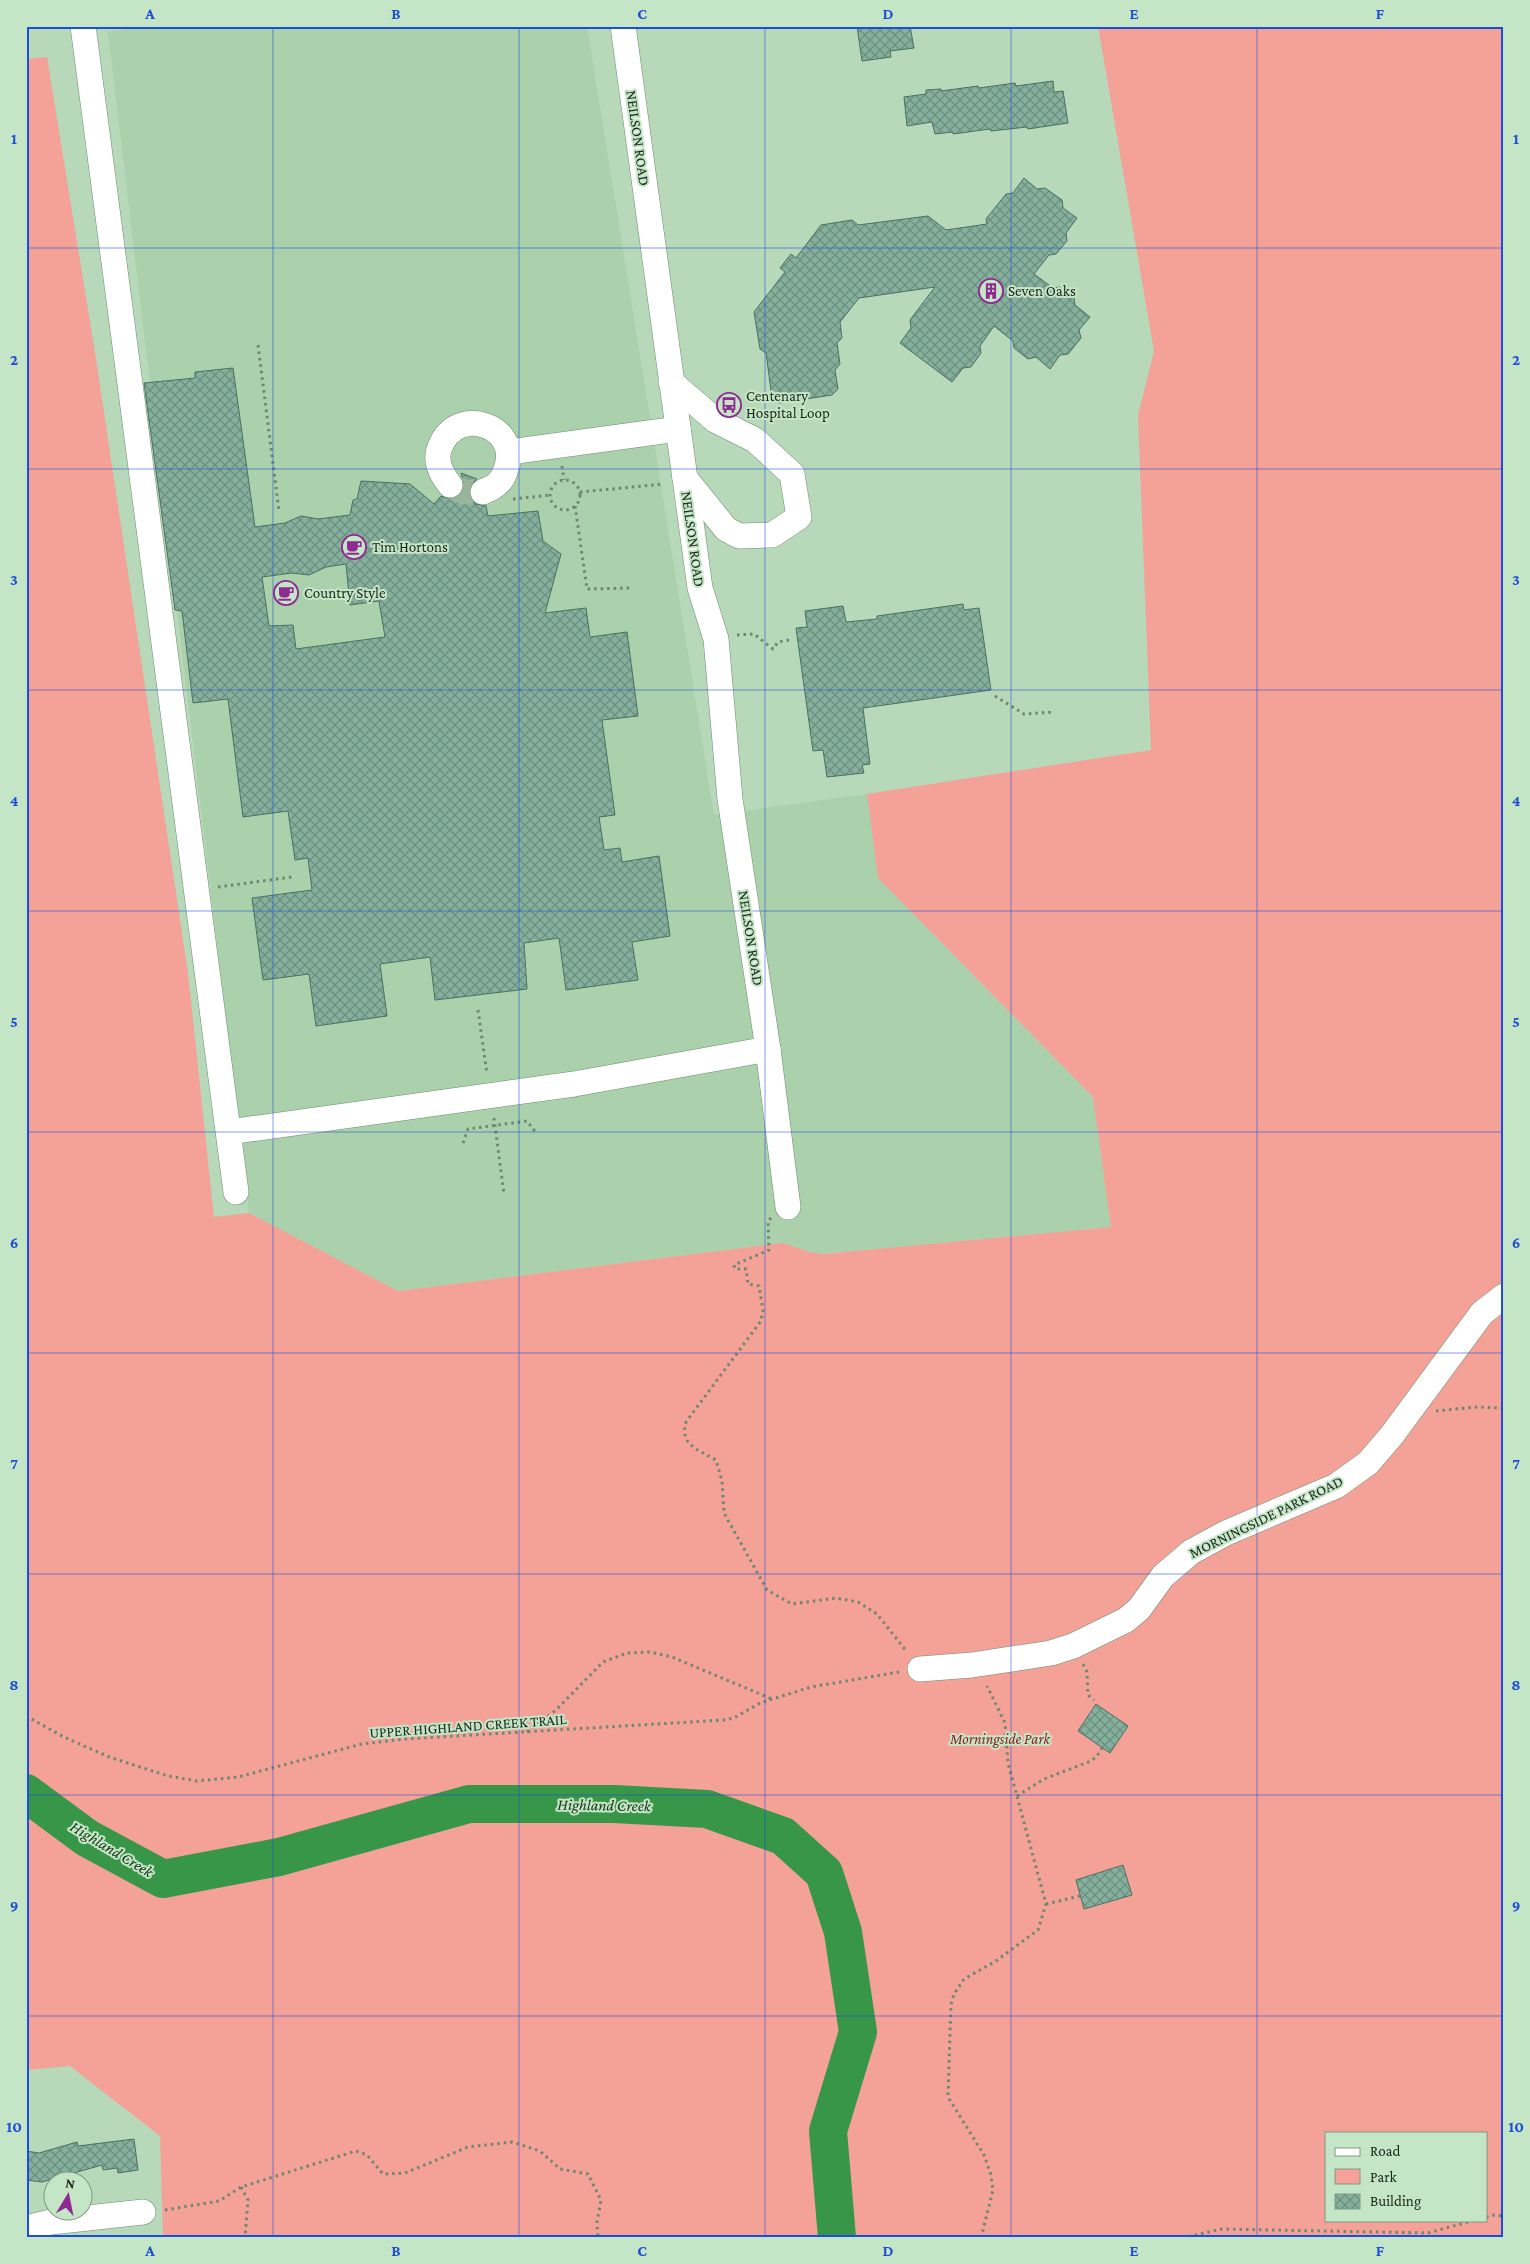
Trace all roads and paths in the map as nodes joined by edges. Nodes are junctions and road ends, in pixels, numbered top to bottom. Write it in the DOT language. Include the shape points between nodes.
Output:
graph roads {
  1 [pos="82,26"];
  2 [pos="623,26"];
  3 [pos="258,345"];
  4 [pos="671,382"];
  5 [pos="678,429"];
  6 [pos="508,452"];
  7 [pos="685,480"];
  8 [pos="450,485"];
  9 [pos="483,492"];
  10 [pos="580,492"];
  11 [pos="575,506"];
  12 [pos="280,511"];
  13 [pos="631,588"];
  14 [pos="716,639"];
  15 [pos="789,640"];
  16 [pos="995,696"];
  17 [pos="1054,712"];
  18 [pos="292,877"];
  19 [pos="197,889"];
  20 [pos="478,1010"];
  21 [pos="768,1050"];
  22 [pos="491,1095"];
  23 [pos="495,1126"];
  24 [pos="229,1132"];
  25 [pos="537,1134"];
  26 [pos="463,1143"];
  27 [pos="236,1192"];
  28 [pos="504,1194"];
  29 [pos="788,1206"];
  30 [pos="1504,1296"];
  31 [pos="1411,1408"];
  32 [pos="1504,1408"];
  33 [pos="1074,1646"];
  34 [pos="972,1665"];
  35 [pos="920,1669"];
  36 [pos="773,1699"];
  37 [pos="1094,1700"];
  38 [pos="26,1716"];
  39 [pos="525,1733"];
  40 [pos="1102,1748"];
  41 [pos="1017,1796"];
  42 [pos="1080,1896"];
  43 [pos="1046,1904"];
  44 [pos="241,2187"];
  45 [pos="143,2212"];
  46 [pos="1488,2216"];
  47 [pos="1504,2216"];
  48 [pos="1468,2222"];
  49 [pos="26,2228"];
  50 [pos="245,2238"];
  51 [pos="598,2238"];
  52 [pos="980,2238"];
  53 [pos="1182,2238"];
  1 -- 19 [label="street"];
  2 -- 4 [label="street, NEILSON ROAD"];
  3 -- 12 [label="path"];
  4 -- 5 [label="street, NEILSON ROAD"];
  4 -- 7 [label="street" via="715,420 755,440 792,474 799,517 772,536 740,536 726,529"];
  5 -- 6 [label="street"];
  5 -- 7 [label="street, NEILSON ROAD"];
  6 -- 8 [label="street" via="502,438 492,428 480,423 456,427 443,439 438,452 438,466"];
  6 -- 9 [label="street" via="503,477 494,487"];
  7 -- 10 [label="path"];
  7 -- 14 [label="street, NEILSON ROAD" via="700,588"];
  10 -- 11 [label="path"];
  10 -- 11 [label="path" via="572,482 564,480 550,490 551,500 557,508 566,510"];
  11 -- 13 [label="path" via="587,590"];
  14 -- 15 [label="path" via="754,634 773,649 778,642"];
  14 -- 21 [label="street, NEILSON ROAD" via="730,799"];
  16 -- 17 [label="path" via="1024,714"];
  18 -- 19 [label="path"];
  19 -- 24 [label="street"];
  20 -- 22 [label="path"];
  21 -- 22 [label="street"];
  21 -- 29 [label="street, NEILSON ROAD"];
  22 -- 23 [label="path"];
  22 -- 24 [label="street"];
  23 -- 25 [label="path" via="527,1121"];
  23 -- 26 [label="path" via="468,1129"];
  23 -- 28 [label="path"];
  24 -- 27 [label="street"];
  29 -- 35 [label="path" via="768,1221 769,1250 734,1265 735,1269 746,1269 748,1284 759,1286 763,1310 761,1321 686,1422 683,1432 687,1442 716,1460 722,1481 724,1513 767,1590 792,1604 836,1598 858,1602 877,1614"];
  30 -- 31 [label="street, MORNINGSIDE PARK ROAD" via="1482,1313"];
  31 -- 32 [label="path" via="1443,1412 1477,1407"];
  31 -- 33 [label="street, MORNINGSIDE PARK ROAD" via="1368,1462 1336,1486 1191,1552 1163,1576 1126,1620"];
  33 -- 34 [label="street, MORNINGSIDE PARK ROAD" via="1051,1653"];
  33 -- 37 [label="path" via="1086,1672 1088,1695"];
  34 -- 35 [label="street, MORNINGSIDE PARK ROAD"];
  34 -- 41 [label="path" via="989,1688 1005,1724 1008,1763"];
  35 -- 36 [label="path, UPPER HIGHLAND CREEK TRAIL" via="811,1687"];
  36 -- 39 [label="path, UPPER HIGHLAND CREEK TRAIL" via="724,1720"];
  36 -- 39 [label="path" via="672,1657 650,1652 628,1653 603,1662 556,1710"];
  38 -- 39 [label="path, UPPER HIGHLAND CREEK TRAIL" via="109,1757 168,1776 197,1781 238,1777 362,1744"];
  40 -- 41 [label="path" via="1091,1761 1044,1779"];
  41 -- 43 [label="path"];
  42 -- 43 [label="path"];
  43 -- 52 [label="path" via="1038,1930 996,1961 964,1979 954,1994 952,2004 948,2097 984,2155 992,2175 993,2190"];
  44 -- 45 [label="path" via="219,2201"];
  44 -- 50 [label="path" via="248,2200"];
  44 -- 51 [label="path" via="356,2151 367,2155 383,2174 405,2173 468,2147 512,2142 540,2151 560,2169 588,2174 601,2200"];
  45 -- 49 [label="street" via="51,2222"];
  46 -- 47 [label="path"];
  48 -- 53 [label="path" via="1428,2233 1222,2229"];
}
